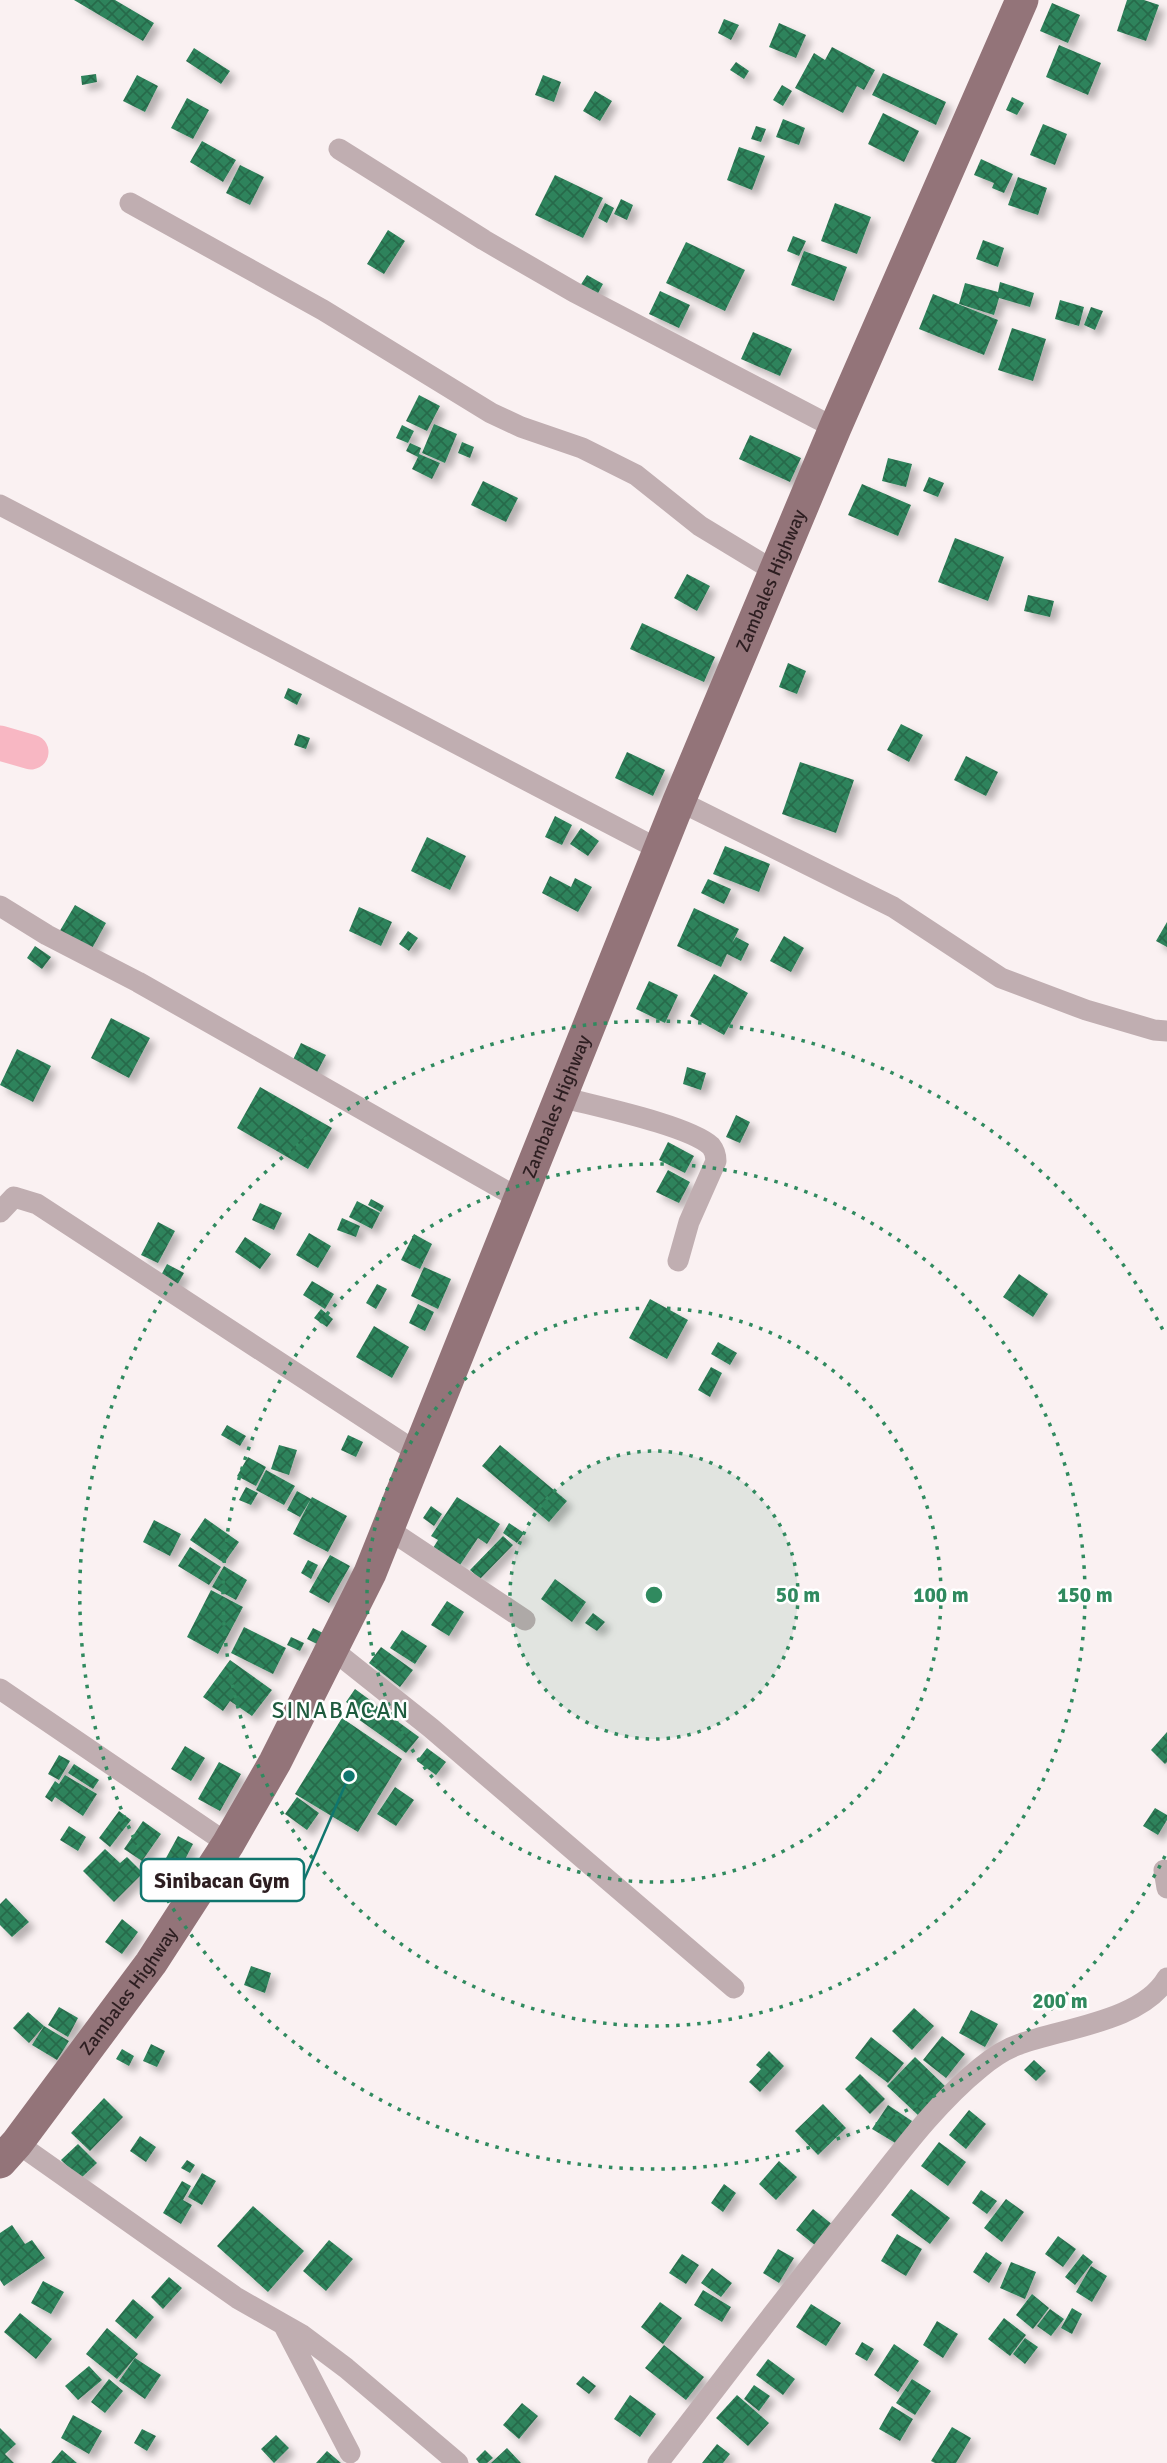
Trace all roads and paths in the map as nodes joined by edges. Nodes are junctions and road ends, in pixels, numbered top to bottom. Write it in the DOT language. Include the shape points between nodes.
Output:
graph roads {
  1 [pos="1023,0"];
  2 [pos="339,149"];
  3 [pos="130,203"];
  4 [pos="835,428"];
  5 [pos="0,505"];
  6 [pos="776,572"];
  7 [pos="679,801"];
  8 [pos="660,850"];
  9 [pos="0,906"];
  10 [pos="1167,1031"];
  11 [pos="561,1097"];
  12 [pos="520,1199"];
  13 [pos="0,1212"];
  14 [pos="678,1261"];
  15 [pos="418,1453"];
  16 [pos="388,1529"];
  17 [pos="525,1620"];
  18 [pos="332,1650"];
  19 [pos="0,1689"];
  20 [pos="228,1844"];
  21 [pos="1167,1978"];
  22 [pos="734,1988"];
  23 [pos="9,2152"];
  24 [pos="283,2324"];
  25 [pos="350,2453"];
  26 [pos="458,2463"];
  27 [pos="658,2463"];
  1 -- 4 [label="main road, Zambales Highway"];
  2 -- 4 [label="street" via="574,292"];
  3 -- 6 [label="street" via="323,310 491,413 582,448 636,475 700,526"];
  4 -- 6 [label="main road, Zambales Highway"];
  5 -- 8 [label="street"];
  6 -- 7 [label="main road, Zambales Highway"];
  7 -- 8 [label="main road, Zambales Highway"];
  7 -- 10 [label="street" via="893,907 1001,978 1086,1010"];
  8 -- 11 [label="main road, Zambales Highway"];
  9 -- 12 [label="street"];
  11 -- 12 [label="main road, Zambales Highway"];
  11 -- 14 [label="street" via="677,1128 716,1154"];
  12 -- 15 [label="main road, Zambales Highway"];
  13 -- 15 [label="street" via="14,1197 37,1204"];
  15 -- 16 [label="main road, Zambales Highway"];
  16 -- 17 [label="street"];
  16 -- 18 [label="main road, Zambales Highway"];
  18 -- 20 [label="main road, Zambales Highway"];
  18 -- 22 [label="street" via="431,1728"];
  19 -- 20 [label="street"];
  20 -- 23 [label="main road, Zambales Highway" via="151,1964"];
  21 -- 27 [label="street" via="1154,1995 1135,2006 1003,2051 957,2087"];
  23 -- 24 [label="street"];
  24 -- 25 [label="street"];
  24 -- 26 [label="street" via="324,2350"];
}
